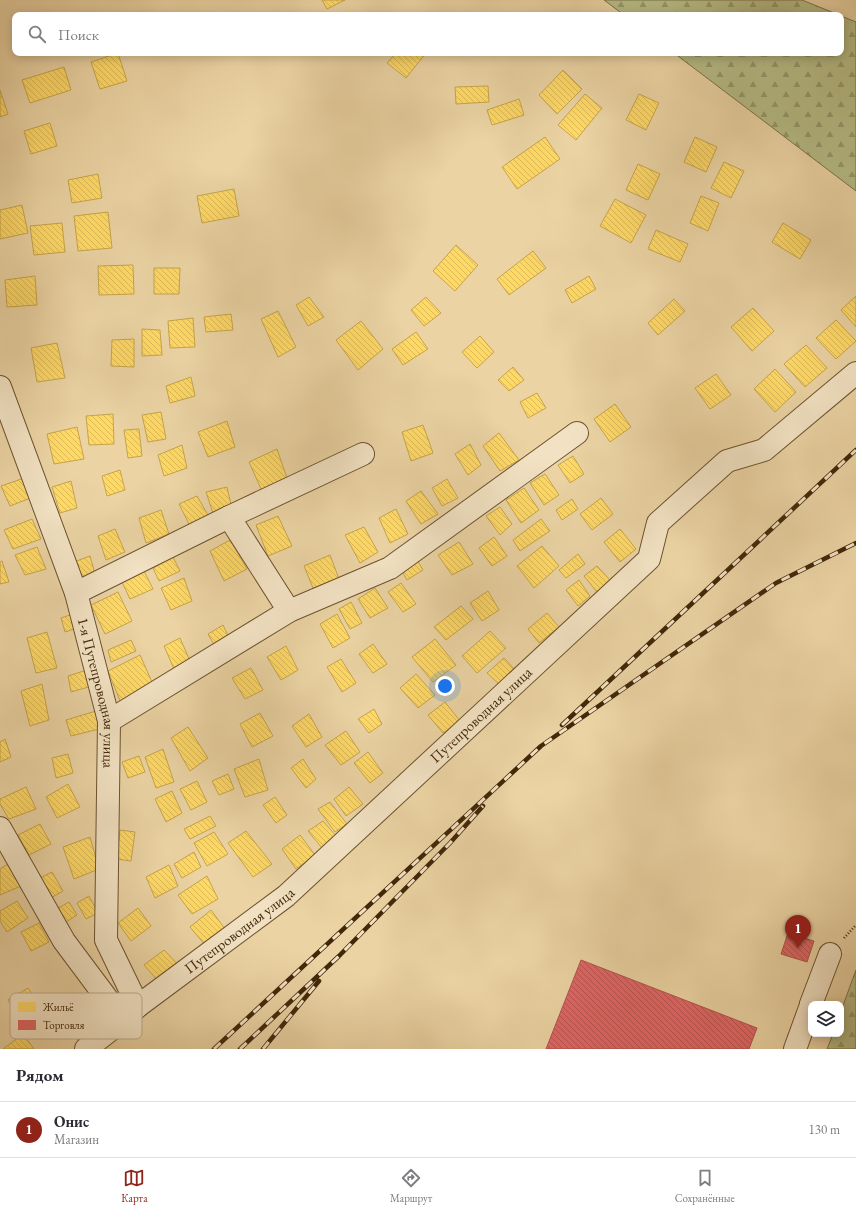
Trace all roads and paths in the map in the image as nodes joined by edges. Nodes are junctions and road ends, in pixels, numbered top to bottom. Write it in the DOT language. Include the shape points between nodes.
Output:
graph roads {
  1 [pos="856,373"];
  2 [pos="0,387"];
  3 [pos="577,433"];
  4 [pos="363,454"];
  5 [pos="229,517"];
  6 [pos="76,593"];
  7 [pos="289,611"];
  8 [pos="109,721"];
  9 [pos="0,828"];
  10 [pos="830,954"];
  11 [pos="112,993"];
  12 [pos="123,993"];
  13 [pos="812,1001"];
  14 [pos="142,1004"];
  15 [pos="808,1012"];
  16 [pos="98,1039"];
  17 [pos="86,1049"];
  18 [pos="795,1049"];
  1 -- 14 [label="street, Путепроводная улица" via="764,450 727,461 658,523 650,559 298,886"];
  2 -- 6 [label="street, 1-я Путепроводная улица"];
  3 -- 7 [label="street" via="390,568"];
  4 -- 5 [label="street"];
  5 -- 6 [label="street"];
  5 -- 7 [label="street"];
  6 -- 8 [label="street, 1-я Путепроводная улица"];
  7 -- 8 [label="street"];
  8 -- 12 [label="street, 1-я Путепроводная улица" via="106,940"];
  9 -- 11 [label="street" via="64,941"];
  10 -- 13 [label="street"];
  15 -- 18 [label="street"];
  16 -- 17 [label="street, Путепроводная улица"];
}
